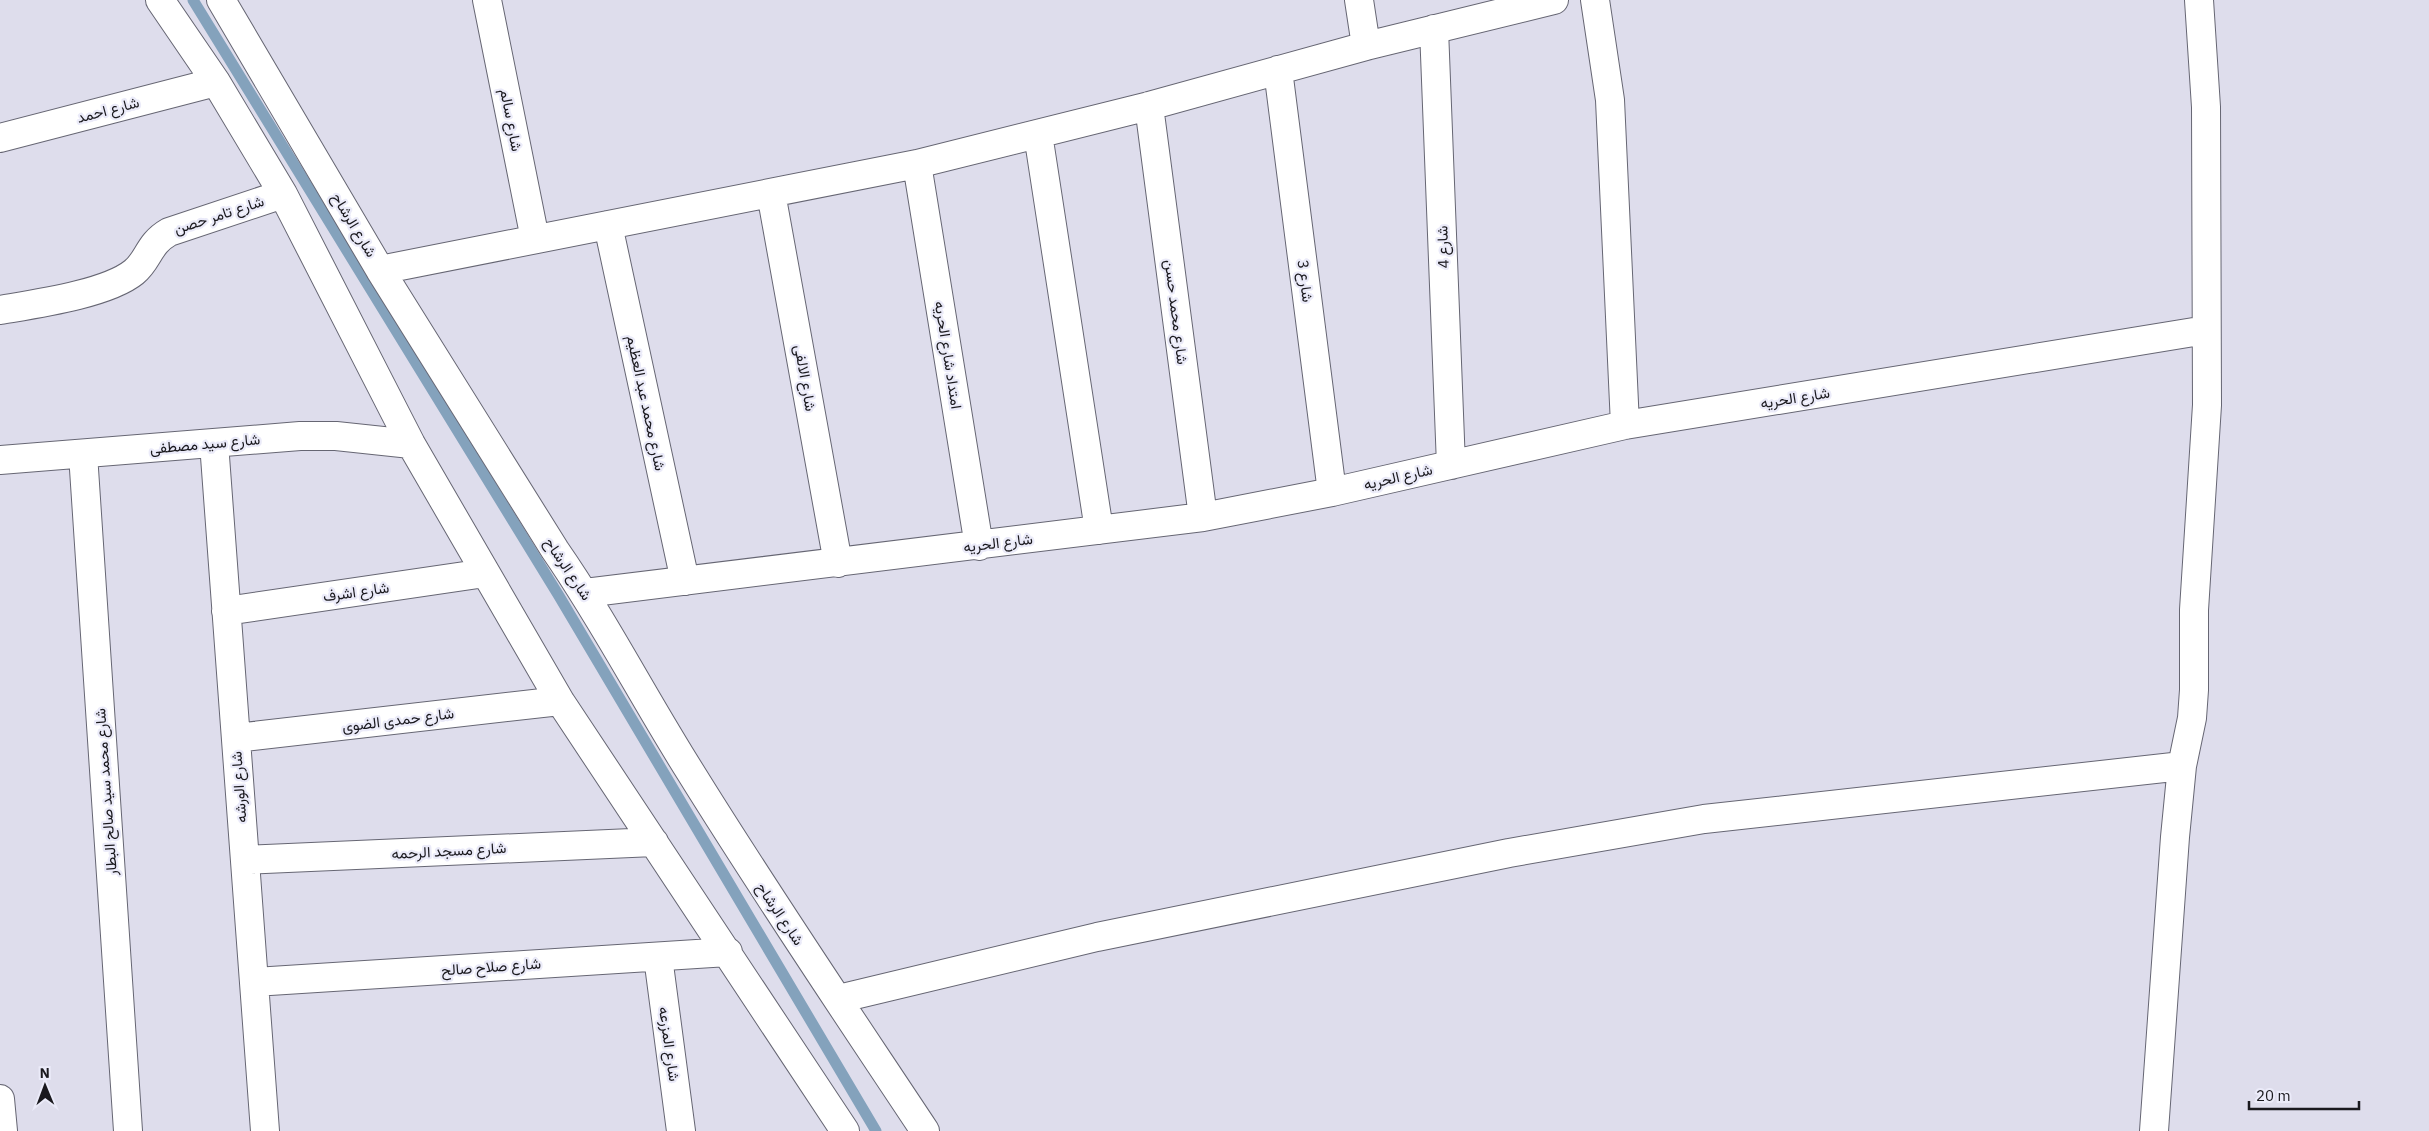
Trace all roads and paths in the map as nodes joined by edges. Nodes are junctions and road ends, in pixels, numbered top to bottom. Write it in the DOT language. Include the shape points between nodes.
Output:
graph roads {
  1 [pos="160,0"];
  2 [pos="221,0"];
  3 [pos="487,0"];
  4 [pos="1359,0"];
  5 [pos="1595,0"];
  6 [pos="2199,0"];
  7 [pos="1539,2"];
  8 [pos="1434,29"];
  9 [pos="1366,46"];
  10 [pos="1278,70"];
  11 [pos="216,82"];
  12 [pos="1149,106"];
  13 [pos="1038,134"];
  14 [pos="0,138"];
  15 [pos="917,164"];
  16 [pos="771,193"];
  17 [pos="283,194"];
  18 [pos="608,225"];
  19 [pos="535,239"];
  20 [pos="380,270"];
  21 [pos="0,310"];
  22 [pos="2206,330"];
  23 [pos="1625,425"];
  24 [pos="214,443"];
  25 [pos="411,444"];
  26 [pos="83,454"];
  27 [pos="0,460"];
  28 [pos="1452,465"];
  29 [pos="1332,492"];
  30 [pos="1203,517"];
  31 [pos="1099,530"];
  32 [pos="979,546"];
  33 [pos="838,563"];
  34 [pos="485,573"];
  35 [pos="685,581"];
  36 [pos="585,594"];
  37 [pos="226,611"];
  38 [pos="560,701"];
  39 [pos="236,738"];
  40 [pos="2182,766"];
  41 [pos="654,842"];
  42 [pos="245,860"];
  43 [pos="728,952"];
  44 [pos="658,957"];
  45 [pos="254,982"];
  46 [pos="838,999"];
  47 [pos="0,1099"];
  48 [pos="3,1131"];
  49 [pos="128,1131"];
  50 [pos="265,1131"];
  51 [pos="681,1131"];
  52 [pos="845,1131"];
  53 [pos="926,1131"];
  54 [pos="2154,1131"];
  1 -- 11 [label="street"];
  2 -- 20 [label="street, شارع الرشاح"];
  3 -- 19 [label="street, شارع سالم"];
  4 -- 9 [label="street"];
  5 -- 23 [label="street" via="1610,100"];
  6 -- 22 [label="street" via="2206,107"];
  7 -- 8 [label="street"];
  8 -- 9 [label="street"];
  8 -- 28 [label="street, شارع 4"];
  9 -- 10 [label="street"];
  10 -- 12 [label="street"];
  10 -- 29 [label="street, شارع 3"];
  11 -- 14 [label="street, شارع احمد"];
  11 -- 17 [label="street"];
  12 -- 13 [label="street"];
  12 -- 30 [label="street, شارع محمد حسن"];
  13 -- 15 [label="street"];
  13 -- 31 [label="street"];
  15 -- 16 [label="street"];
  15 -- 32 [label="street, امتداد شارع الحريه"];
  16 -- 18 [label="street"];
  16 -- 33 [label="street, شارع الالفى"];
  17 -- 21 [label="street, شارع تامر حصن" via="169,232 157,239 134,272 104,287"];
  17 -- 25 [label="street"];
  18 -- 19 [label="street"];
  18 -- 35 [label="street, شارع محمد عبد العظيم"];
  19 -- 20 [label="street"];
  20 -- 36 [label="street, شارع الرشاح" via="554,550"];
  22 -- 23 [label="street, شارع الحريه"];
  22 -- 40 [label="street" via="2207,405 2194,610 2194,690"];
  23 -- 28 [label="street, شارع الحريه"];
  24 -- 25 [label="street, شارع سيد مصطفى" via="336,436"];
  24 -- 26 [label="street, شارع سيد مصطفى"];
  24 -- 37 [label="street, شارع الورشه"];
  25 -- 34 [label="street"];
  26 -- 27 [label="street, شارع سيد مصطفى"];
  26 -- 49 [label="street, شارع محمد سيد صالح البطار"];
  28 -- 29 [label="street, شارع الحريه"];
  29 -- 30 [label="street, شارع الحريه"];
  30 -- 31 [label="street, شارع الحريه"];
  31 -- 32 [label="street, شارع الحريه"];
  32 -- 33 [label="street, شارع الحريه"];
  33 -- 35 [label="street, شارع الحريه"];
  34 -- 37 [label="street, شارع اشرف"];
  34 -- 38 [label="street"];
  35 -- 36 [label="street, شارع الحريه"];
  36 -- 46 [label="street, شارع الرشاح" via="664,731 750,869"];
  37 -- 39 [label="street, شارع الورشه"];
  38 -- 39 [label="street, شارع حمدى الضوى"];
  38 -- 41 [label="street"];
  39 -- 42 [label="street, شارع الورشه"];
  40 -- 46 [label="street" via="1704,819 1509,853 1097,937"];
  40 -- 54 [label="street"];
  41 -- 42 [label="street, شارع مسجد الرحمه"];
  41 -- 43 [label="street"];
  42 -- 45 [label="street, شارع الورشه"];
  43 -- 44 [label="street, شارع صلاح صالح"];
  43 -- 52 [label="street"];
  44 -- 45 [label="street, شارع صلاح صالح"];
  44 -- 51 [label="street, شارع المزرعه"];
  45 -- 50 [label="street, شارع الورشه"];
  46 -- 53 [label="street, شارع الرشاح"];
  47 -- 48 [label="street"];
}
